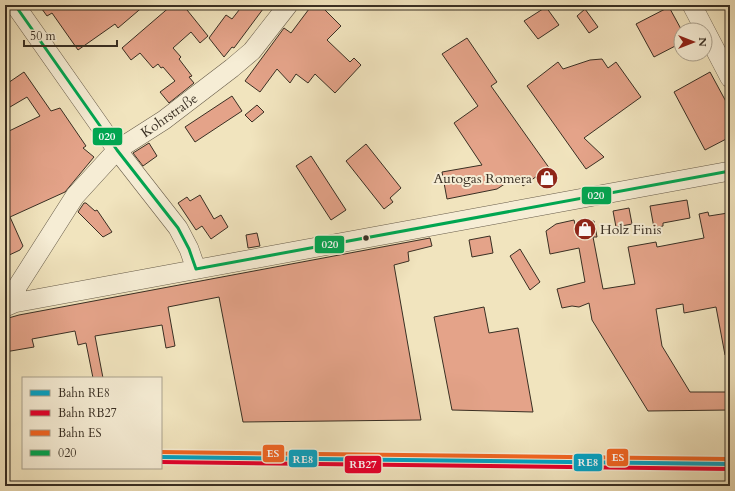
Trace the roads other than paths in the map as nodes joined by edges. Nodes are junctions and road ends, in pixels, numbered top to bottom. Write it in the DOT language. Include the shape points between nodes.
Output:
graph roads {
  1 [pos="15,5"];
  2 [pos="288,5"];
  3 [pos="692,5"];
  4 [pos="701,22"];
  5 [pos="713,45"];
  6 [pos="730,78"];
  7 [pos="117,150"];
  8 [pos="730,171"];
  9 [pos="196,269"];
  10 [pos="9,305"];
  1 -- 7 [label="street"];
  2 -- 7 [label="street, Kohrstraße" via="252,51 232,68 164,120"];
  3 -- 4 [label="street"];
  5 -- 6 [label="street"];
  7 -- 9 [label="street" via="178,228"];
  7 -- 10 [label="street, Kohrstraße" via="75,196 17,287"];
  8 -- 9 [label="street"];
  9 -- 10 [label="street"];
}
